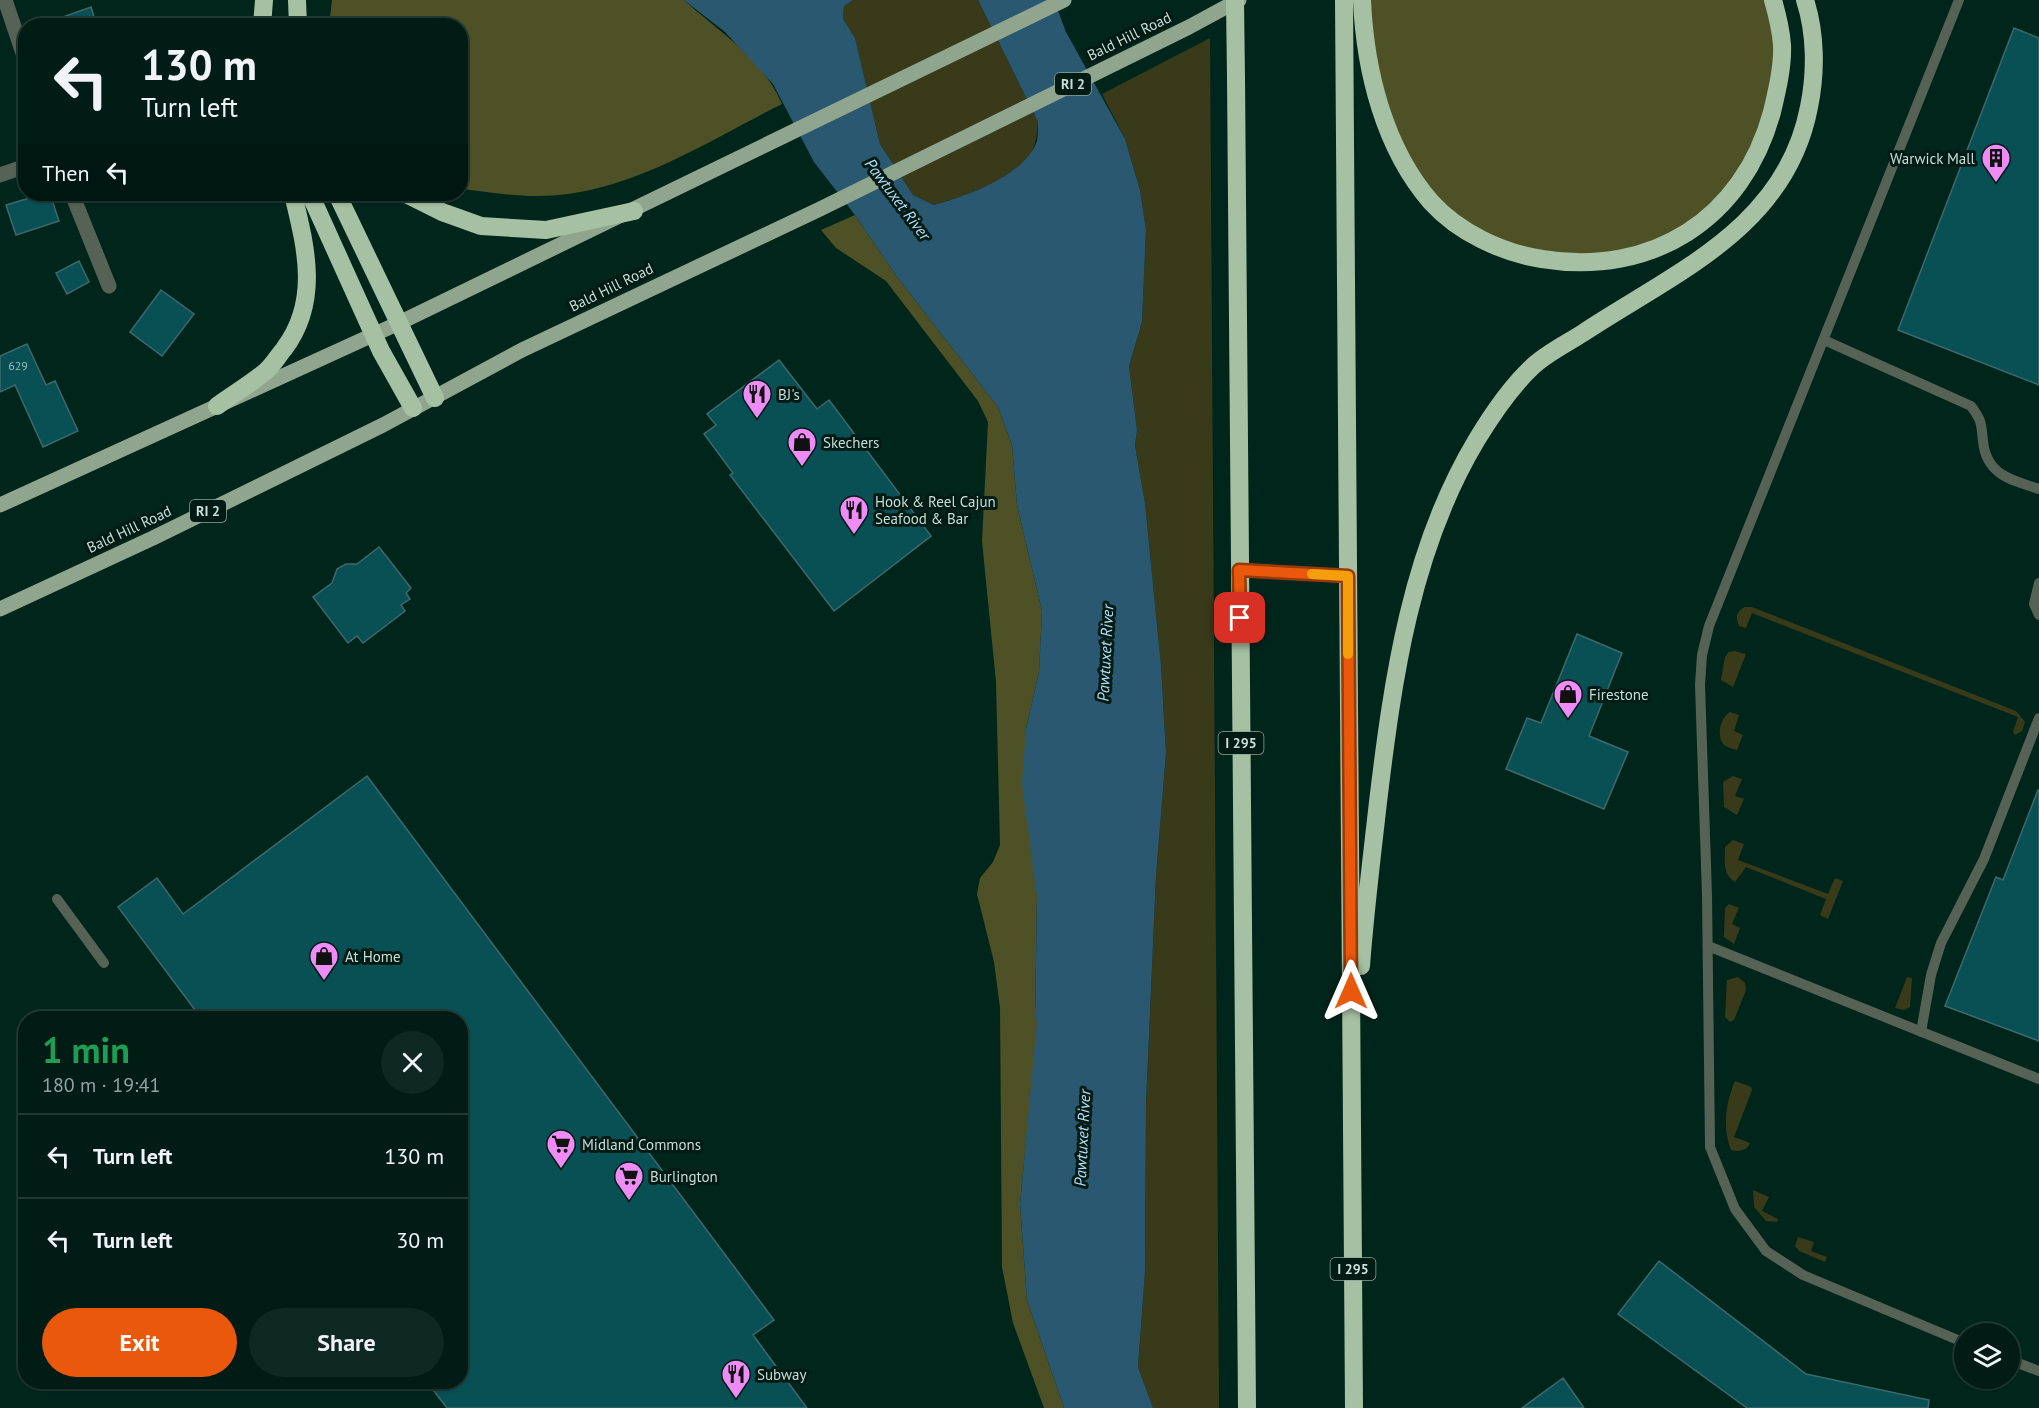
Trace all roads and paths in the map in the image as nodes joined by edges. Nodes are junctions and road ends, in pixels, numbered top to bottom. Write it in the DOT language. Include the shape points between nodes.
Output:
graph roads {
  1 [pos="5,0"];
  2 [pos="264,0"];
  3 [pos="297,0"];
  4 [pos="1064,0"];
  5 [pos="1237,0"];
  6 [pos="1344,0"];
  7 [pos="1362,0"];
  8 [pos="1773,0"];
  9 [pos="1805,0"];
  10 [pos="1959,0"];
  11 [pos="263,18"];
  12 [pos="298,18"];
  13 [pos="18,38"];
  14 [pos="18,169"];
  15 [pos="0,175"];
  16 [pos="75,201"];
  17 [pos="295,201"];
  18 [pos="313,201"];
  19 [pos="340,201"];
  20 [pos="420,201"];
  21 [pos="634,211"];
  22 [pos="109,286"];
  23 [pos="399,324"];
  24 [pos="375,335"];
  25 [pos="1824,340"];
  26 [pos="435,398"];
  27 [pos="216,406"];
  28 [pos="413,408"];
  29 [pos="2039,489"];
  30 [pos="0,505"];
  31 [pos="1239,570"];
  32 [pos="1348,576"];
  33 [pos="2039,583"];
  34 [pos="0,609"];
  35 [pos="2039,615"];
  36 [pos="2039,718"];
  37 [pos="57,899"];
  38 [pos="1708,946"];
  39 [pos="104,963"];
  40 [pos="1921,1032"];
  41 [pos="2039,1079"];
  42 [pos="1352,1130"];
  43 [pos="1954,1338"];
  44 [pos="2020,1364"];
  45 [pos="2039,1371"];
  46 [pos="1247,1408"];
  47 [pos="1354,1408"];
  1 -- 13 [label="street"];
  2 -- 11 [label="highway"];
  3 -- 12 [label="highway"];
  4 -- 21 [label="main road"];
  5 -- 26 [label="main road, Bald Hill Road / RI 2" via="820,209 533,345"];
  5 -- 31 [label="highway, I 295, bridge"];
  6 -- 32 [label="highway, I 295"];
  7 -- 8 [label="highway" via="1373,77 1391,143 1432,204 1460,227 1492,245 1526,257 1563,263 1634,256 1670,243 1703,224 1750,169 1765,136 1777,93 1782,46"];
  9 -- 42 [label="highway" via="1813,37 1811,98 1793,159 1776,187 1755,215 1720,246 1531,367 1477,440 1449,490 1431,534 1395,673 1382,769 1362,959"];
  10 -- 25 [label="lane"];
  14 -- 15 [label="street"];
  16 -- 22 [label="street"];
  17 -- 27 [label="highway" via="306,254 309,285 305,308 293,338 268,370"];
  18 -- 24 [label="highway"];
  19 -- 23 [label="highway"];
  20 -- 21 [label="highway" via="481,226 546,231"];
  21 -- 23 [label="main road"];
  23 -- 24 [label="main road"];
  23 -- 26 [label="highway"];
  24 -- 27 [label="main road"];
  24 -- 28 [label="highway"];
  25 -- 29 [label="lane" via="1971,406 1982,421 1984,454 1991,466 2000,476"];
  25 -- 38 [label="lane" via="1709,626 1702,655 1702,813"];
  26 -- 28 [label="main road, Bald Hill Road / RI 2"];
  27 -- 30 [label="main road"];
  28 -- 34 [label="main road, Bald Hill Road / RI 2" via="153,538"];
  31 -- 32 [label="lane"];
  31 -- 46 [label="highway, I 295"];
  32 -- 42 [label="highway, I 295"];
  33 -- 35 [label="lane" via="2034,604"];
  36 -- 40 [label="lane" via="1984,859 1941,943"];
  37 -- 39 [label="lane"];
  38 -- 40 [label="lane"];
  38 -- 43 [label="lane" via="1710,1147 1735,1209 1766,1251 1803,1275"];
  40 -- 41 [label="lane"];
  42 -- 47 [label="highway, I 295"];
  44 -- 45 [label="lane"];
}
